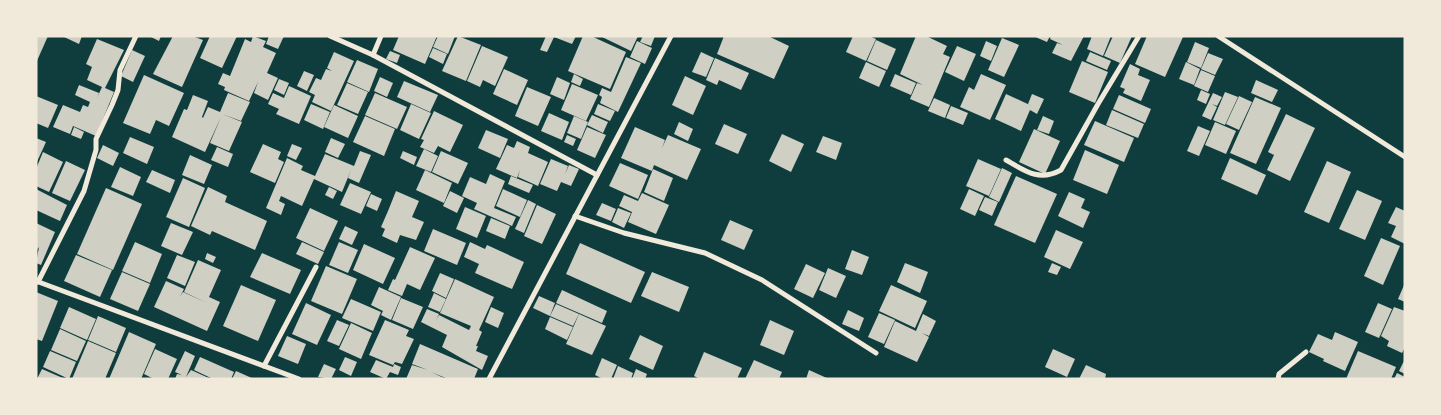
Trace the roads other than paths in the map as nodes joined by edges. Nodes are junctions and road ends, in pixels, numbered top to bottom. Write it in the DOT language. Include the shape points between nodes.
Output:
graph roads {
  1 [pos="136,36"];
  2 [pos="330,36"];
  3 [pos="381,36"];
  4 [pos="671,36"];
  5 [pos="1139,36"];
  6 [pos="1218,36"];
  7 [pos="373,55"];
  8 [pos="1405,157"];
  9 [pos="1006,160"];
  10 [pos="596,175"];
  11 [pos="575,216"];
  12 [pos="316,267"];
  13 [pos="37,281"];
  14 [pos="1306,352"];
  15 [pos="876,354"];
  16 [pos="264,366"];
  17 [pos="299,379"];
  18 [pos="489,379"];
  19 [pos="1278,379"];
  1 -- 13 [label="street" via="120,70 118,90 96,139 84,191"];
  2 -- 7 [label="street"];
  3 -- 7 [label="street"];
  4 -- 10 [label="street"];
  5 -- 9 [label="street" via="1061,170 1051,175 1033,176"];
  6 -- 8 [label="street"];
  7 -- 10 [label="street"];
  10 -- 11 [label="street"];
  11 -- 15 [label="street" via="624,233 705,253 762,280"];
  11 -- 18 [label="street"];
  12 -- 16 [label="street"];
  13 -- 16 [label="street"];
  14 -- 19 [label="street" via="1279,374"];
  16 -- 17 [label="street"];
}
